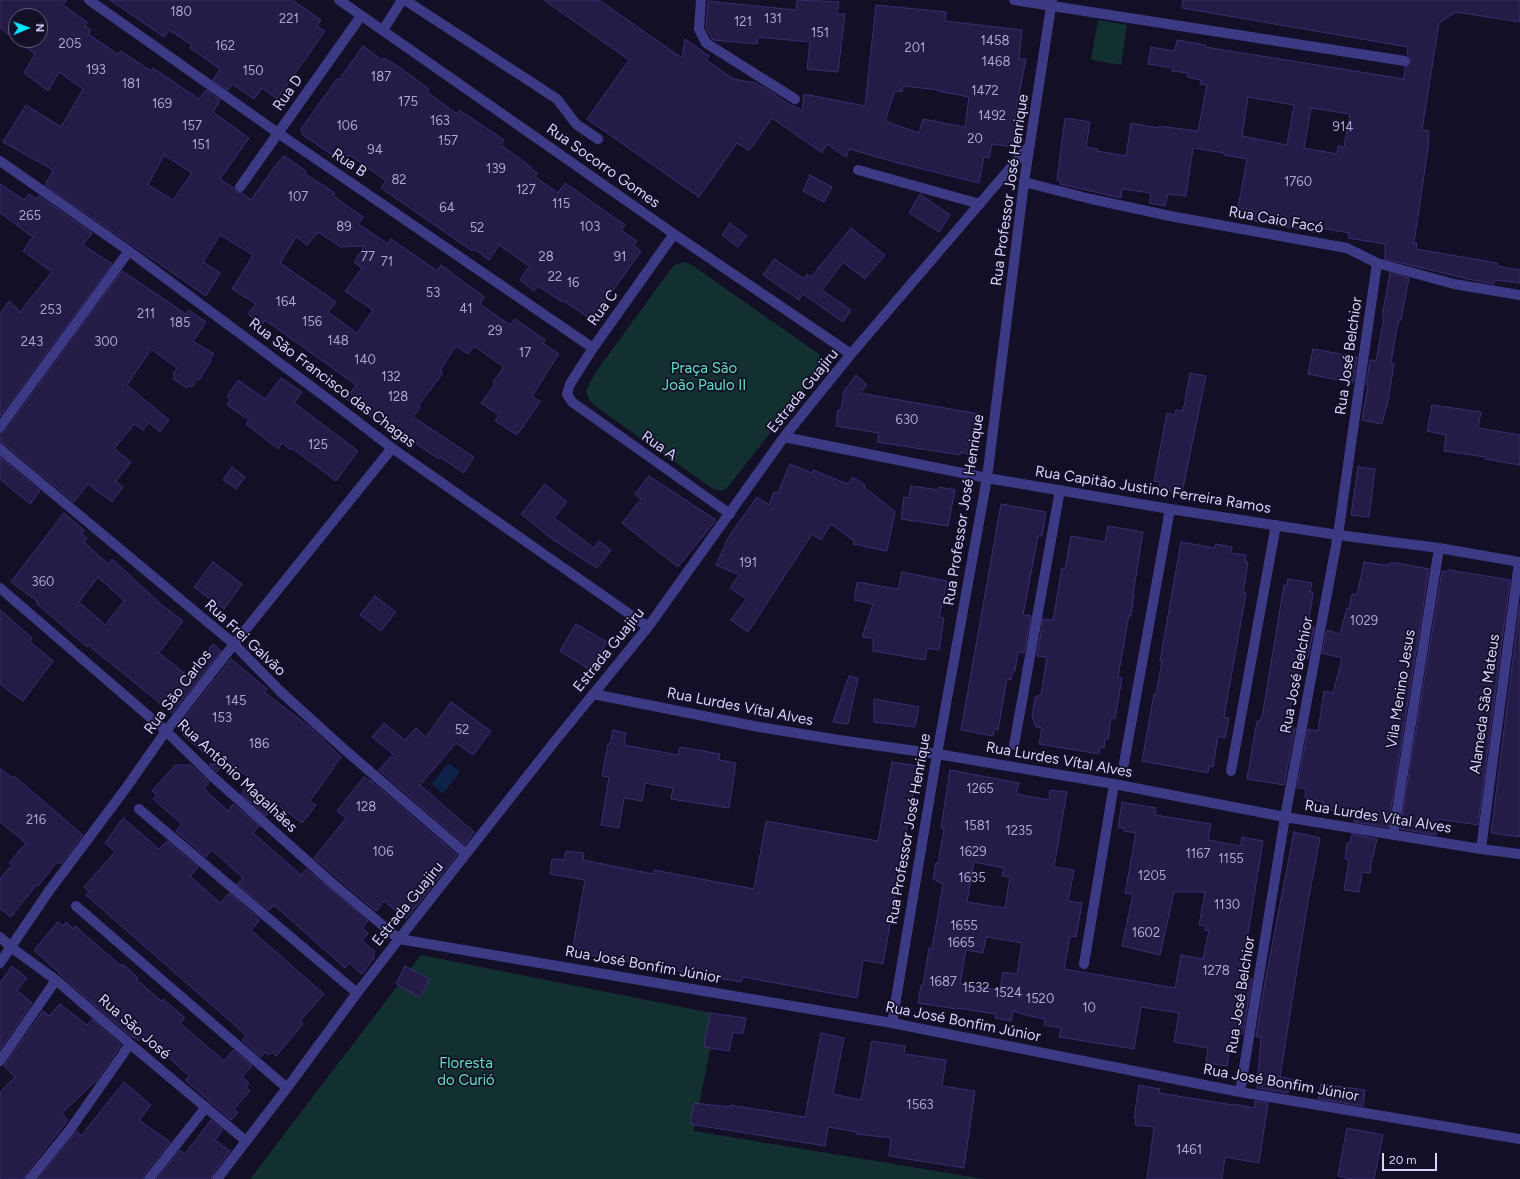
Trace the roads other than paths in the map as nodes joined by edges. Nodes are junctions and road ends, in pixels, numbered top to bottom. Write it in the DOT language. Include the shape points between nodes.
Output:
graph roads {
  1 [pos="89,0"];
  2 [pos="339,0"];
  3 [pos="404,0"];
  4 [pos="701,0"];
  5 [pos="1014,0"];
  6 [pos="1051,2"];
  7 [pos="361,16"];
  8 [pos="383,30"];
  9 [pos="1405,61"];
  10 [pos="795,99"];
  11 [pos="278,133"];
  12 [pos="598,139"];
  13 [pos="1030,145"];
  14 [pos="0,161"];
  15 [pos="858,170"];
  16 [pos="1024,182"];
  17 [pos="240,187"];
  18 [pos="980,204"];
  19 [pos="674,234"];
  20 [pos="129,251"];
  21 [pos="1377,263"];
  22 [pos="1520,295"];
  23 [pos="593,348"];
  24 [pos="851,354"];
  25 [pos="572,402"];
  26 [pos="0,427"];
  27 [pos="784,437"];
  28 [pos="392,448"];
  29 [pos="0,449"];
  30 [pos="987,478"];
  31 [pos="1060,490"];
  32 [pos="1170,509"];
  33 [pos="730,514"];
  34 [pos="1276,525"];
  35 [pos="1338,534"];
  36 [pos="1439,548"];
  37 [pos="1520,562"];
  38 [pos="0,588"];
  39 [pos="648,627"];
  40 [pos="234,644"];
  41 [pos="593,694"];
  42 [pos="166,731"];
  43 [pos="1014,745"];
  44 [pos="937,754"];
  45 [pos="1124,762"];
  46 [pos="1231,771"];
  47 [pos="1114,784"];
  48 [pos="139,808"];
  49 [pos="1285,817"];
  50 [pos="1393,835"];
  51 [pos="1481,849"];
  52 [pos="466,854"];
  53 [pos="1520,854"];
  54 [pos="76,906"];
  55 [pos="0,937"];
  56 [pos="399,939"];
  57 [pos="12,948"];
  58 [pos="0,964"];
  59 [pos="1084,964"];
  60 [pos="56,980"];
  61 [pos="357,993"];
  62 [pos="892,1023"];
  63 [pos="130,1044"];
  64 [pos="0,1061"];
  65 [pos="287,1088"];
  66 [pos="1240,1092"];
  67 [pos="206,1107"];
  68 [pos="1520,1139"];
  69 [pos="246,1141"];
  70 [pos="30,1179"];
  71 [pos="149,1179"];
  72 [pos="217,1179"];
  1 -- 11 [label="street, Rua B"];
  2 -- 7 [label="street, Rua Socorro Gomes"];
  3 -- 8 [label="street"];
  3 -- 12 [label="street" via="557,99 576,124"];
  4 -- 10 [label="street" via="699,28 706,43"];
  5 -- 6 [label="street"];
  6 -- 9 [label="street"];
  6 -- 13 [label="street, Rua Professor José Henrique"];
  7 -- 8 [label="street, Rua Socorro Gomes"];
  7 -- 11 [label="street, Rua D"];
  8 -- 19 [label="street, Rua Socorro Gomes"];
  11 -- 17 [label="street, Rua D"];
  11 -- 23 [label="street, Rua B"];
  13 -- 16 [label="street, Rua Professor José Henrique"];
  13 -- 18 [label="street, Estrada Guajiru"];
  14 -- 20 [label="street, Rua São Francisco das Chagas"];
  15 -- 18 [label="street"];
  16 -- 21 [label="street, Rua Caio Facó" via="1170,216 1347,248"];
  16 -- 30 [label="street, Rua Professor José Henrique"];
  18 -- 24 [label="street, Estrada Guajiru"];
  19 -- 23 [label="street, Rua C"];
  19 -- 24 [label="street, Rua Socorro Gomes"];
  20 -- 26 [label="street"];
  20 -- 28 [label="street, Rua São Francisco das Chagas"];
  21 -- 22 [label="street, Rua Caio Facó" via="1454,284"];
  21 -- 35 [label="street, Rua José Belchior"];
  23 -- 25 [label="street, Rua C" via="567,390"];
  24 -- 27 [label="street, Estrada Guajiru"];
  25 -- 33 [label="street, Rua A"];
  27 -- 30 [label="street, Rua Capitão Justino Ferreira Ramos"];
  27 -- 33 [label="street, Estrada Guajiru"];
  28 -- 39 [label="street, Rua São Francisco das Chagas"];
  28 -- 40 [label="street, Rua São Carlos"];
  29 -- 40 [label="street, Rua Frei Galvão"];
  30 -- 31 [label="street, Rua Capitão Justino Ferreira Ramos"];
  30 -- 44 [label="street, Rua Professor José Henrique"];
  31 -- 32 [label="street, Rua Capitão Justino Ferreira Ramos"];
  31 -- 43 [label="street"];
  32 -- 34 [label="street, Rua Capitão Justino Ferreira Ramos"];
  32 -- 45 [label="street"];
  33 -- 39 [label="street, Estrada Guajiru"];
  34 -- 35 [label="street, Rua Capitão Justino Ferreira Ramos"];
  34 -- 46 [label="street"];
  35 -- 36 [label="street, Rua Capitão Justino Ferreira Ramos"];
  35 -- 49 [label="street, Rua José Belchior"];
  36 -- 37 [label="street, Rua Capitão Justino Ferreira Ramos"];
  36 -- 50 [label="street, Vila Menino Jesus"];
  37 -- 51 [label="street, Alameda São Mateus"];
  38 -- 42 [label="street, Rua Antônio Magalhães"];
  39 -- 41 [label="street, Estrada Guajiru"];
  40 -- 42 [label="street, Rua São Carlos"];
  40 -- 52 [label="street, Rua Frei Galvão" via="293,703"];
  41 -- 44 [label="street, Rua Lurdes Vítal Alves" via="767,728"];
  41 -- 52 [label="street, Estrada Guajiru"];
  42 -- 56 [label="street, Rua Antônio Magalhães" via="332,884"];
  42 -- 57 [label="street, Rua São Carlos" via="49,891"];
  44 -- 47 [label="street, Rua Lurdes Vítal Alves"];
  44 -- 62 [label="street, Rua Professor José Henrique"];
  47 -- 49 [label="street, Rua Lurdes Vítal Alves"];
  47 -- 59 [label="street"];
  48 -- 61 [label="street"];
  49 -- 50 [label="street, Rua Lurdes Vítal Alves"];
  49 -- 66 [label="street, Rua José Belchior"];
  50 -- 51 [label="street, Rua Lurdes Vítal Alves"];
  51 -- 53 [label="street, Rua Lurdes Vítal Alves"];
  52 -- 56 [label="street, Estrada Guajiru"];
  54 -- 65 [label="street"];
  55 -- 57 [label="street, Rua São José"];
  56 -- 61 [label="street, Estrada Guajiru"];
  56 -- 62 [label="street, Rua José Bonfim Júnior"];
  57 -- 58 [label="street, Rua São Carlos"];
  57 -- 60 [label="street, Rua São José"];
  60 -- 63 [label="street, Rua São José"];
  60 -- 64 [label="street"];
  61 -- 65 [label="street, Estrada Guajiru"];
  62 -- 66 [label="street, Rua José Bonfim Júnior"];
  63 -- 67 [label="street, Rua São José"];
  63 -- 70 [label="street"];
  65 -- 69 [label="street, Estrada Guajiru"];
  66 -- 68 [label="street, Rua José Bonfim Júnior"];
  67 -- 69 [label="street, Rua São José"];
  67 -- 71 [label="street"];
  69 -- 72 [label="street, Estrada Guajiru"];
}
